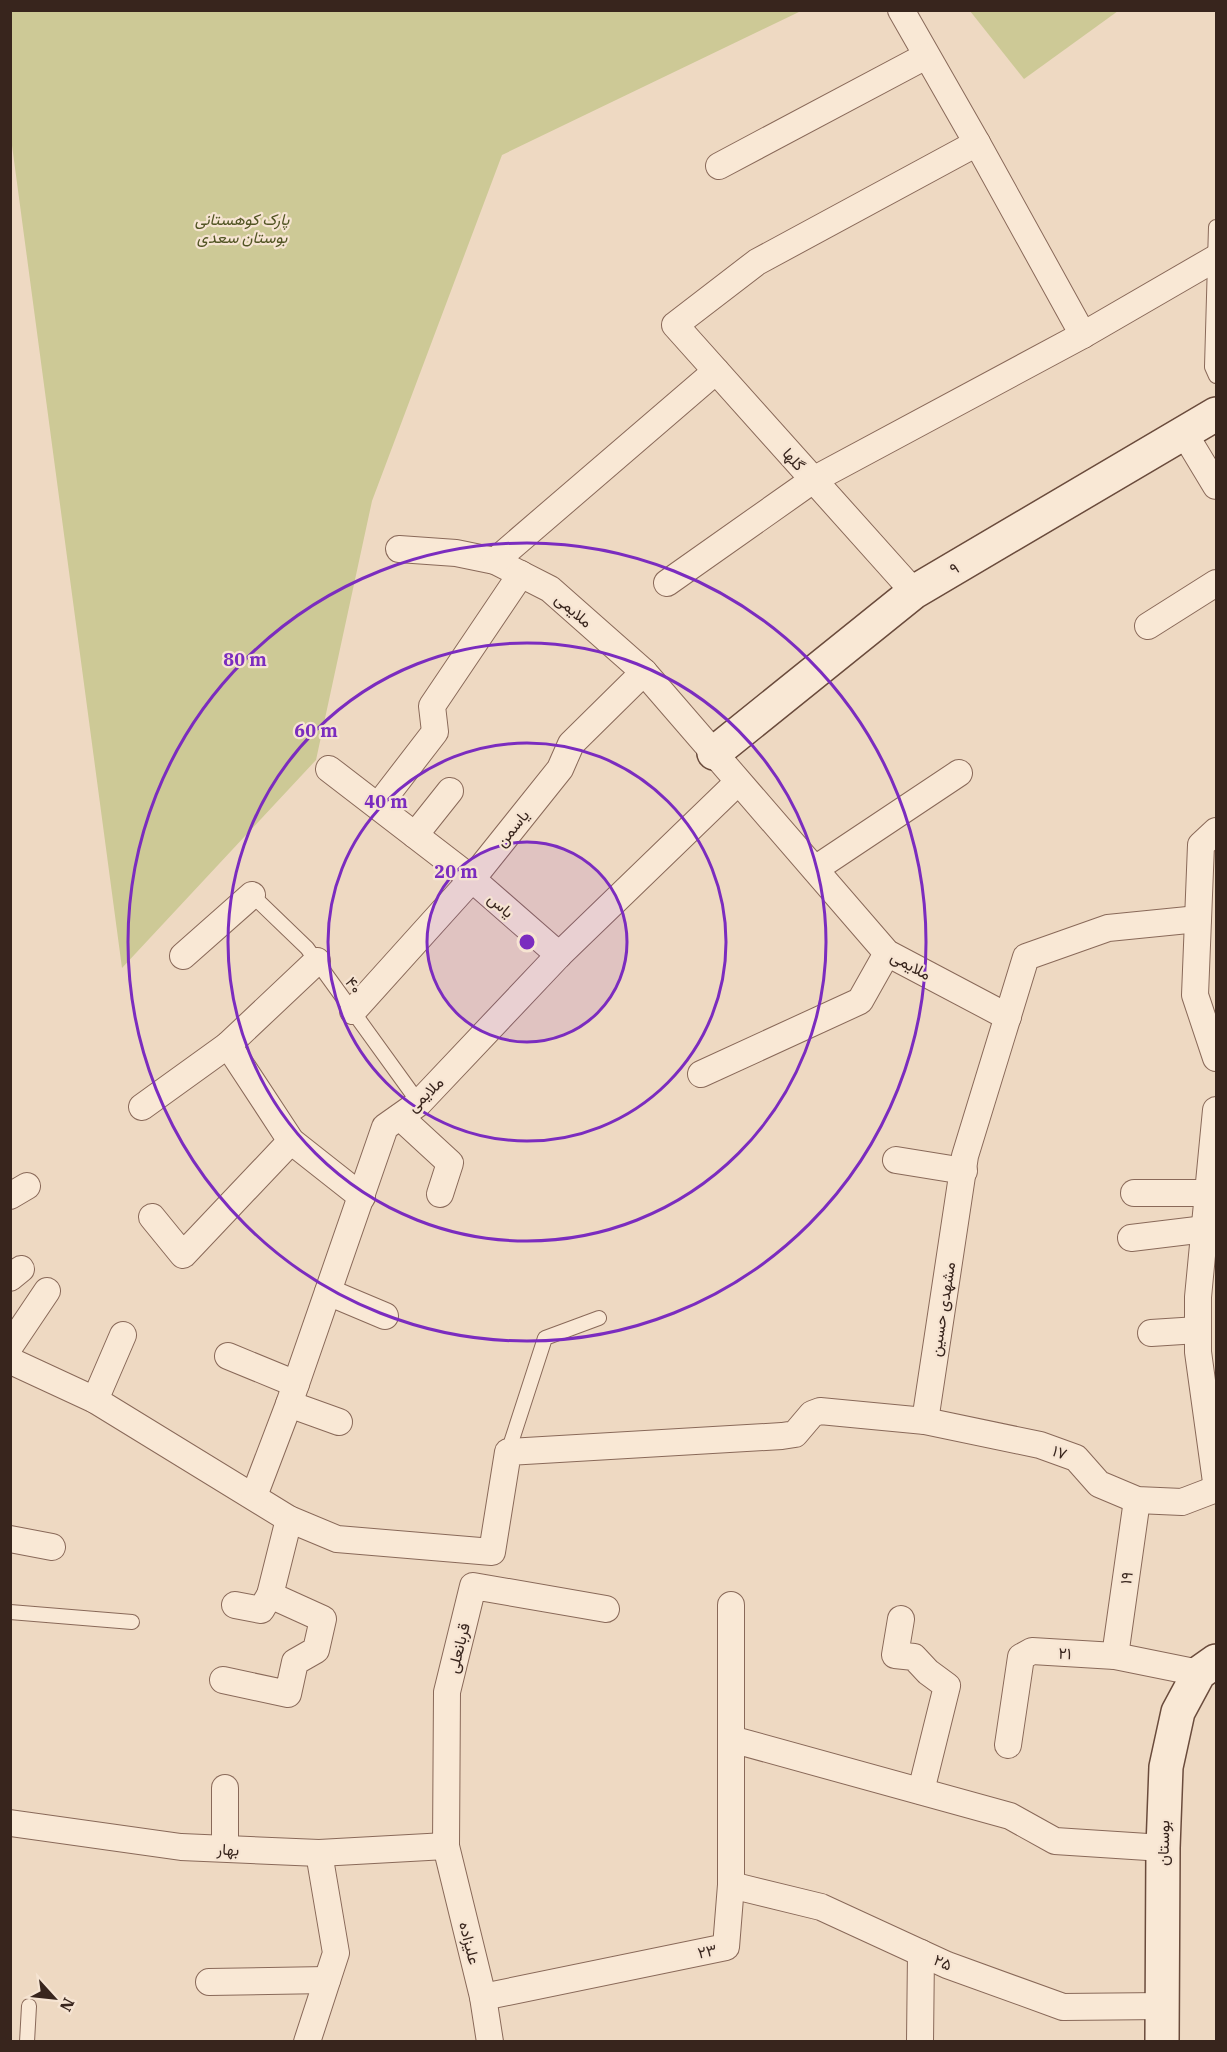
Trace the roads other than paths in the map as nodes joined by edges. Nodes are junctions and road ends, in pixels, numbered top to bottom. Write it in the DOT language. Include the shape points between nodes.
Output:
graph roads {
  1 [pos="901,10"];
  2 [pos="926,56"];
  3 [pos="977,143"];
  4 [pos="719,166"];
  5 [pos="1216,227"];
  6 [pos="1216,258"];
  7 [pos="1083,335"];
  8 [pos="716,371"];
  9 [pos="1216,376"];
  10 [pos="1216,414"];
  11 [pos="1184,433"];
  12 [pos="813,480"];
  13 [pos="1216,486"];
  14 [pos="399,549"];
  15 [pos="495,561"];
  16 [pos="521,574"];
  17 [pos="667,583"];
  18 [pos="1216,584"];
  19 [pos="914,592"];
  20 [pos="1148,626"];
  21 [pos="644,672"];
  22 [pos="714,753"];
  23 [pos="329,768"];
  24 [pos="959,773"];
  25 [pos="738,782"];
  26 [pos="450,791"];
  27 [pos="378,806"];
  28 [pos="1216,831"];
  29 [pos="415,835"];
  30 [pos="815,869"];
  31 [pos="472,879"];
  32 [pos="252,895"];
  33 [pos="1198,919"];
  34 [pos="887,953"];
  35 [pos="559,955"];
  36 [pos="183,956"];
  37 [pos="317,961"];
  38 [pos="353,1011"];
  39 [pos="1008,1017"];
  40 [pos="228,1045"];
  41 [pos="1216,1058"];
  42 [pos="701,1074"];
  43 [pos="142,1107"];
  44 [pos="409,1110"];
  45 [pos="1216,1110"];
  46 [pos="291,1141"];
  47 [pos="896,1161"];
  48 [pos="964,1171"];
  49 [pos="1134,1193"];
  50 [pos="1213,1193"];
  51 [pos="440,1194"];
  52 [pos="362,1197"];
  53 [pos="152,1217"];
  54 [pos="1205,1229"];
  55 [pos="1131,1238"];
  56 [pos="47,1291"];
  57 [pos="328,1292"];
  58 [pos="385,1316"];
  59 [pos="599,1318"];
  60 [pos="1198,1330"];
  61 [pos="1150,1333"];
  62 [pos="123,1335"];
  63 [pos="228,1356"];
  64 [pos="11,1360"];
  65 [pos="292,1394"];
  66 [pos="95,1400"];
  67 [pos="925,1421"];
  68 [pos="339,1422"];
  69 [pos="508,1452"];
  70 [pos="1216,1482"];
  71 [pos="1216,1489"];
  72 [pos="254,1496"];
  73 [pos="1137,1500"];
  74 [pos="289,1519"];
  75 [pos="10,1539"];
  76 [pos="52,1547"];
  77 [pos="270,1595"];
  78 [pos="235,1605"];
  79 [pos="730,1605"];
  80 [pos="606,1609"];
  81 [pos="10,1612"];
  82 [pos="900,1619"];
  83 [pos="132,1622"];
  84 [pos="1115,1656"];
  85 [pos="1208,1667"];
  86 [pos="223,1680"];
  87 [pos="730,1739"];
  88 [pos="1008,1745"];
  89 [pos="225,1788"];
  90 [pos="921,1791"];
  91 [pos="10,1823"];
  92 [pos="446,1846"];
  93 [pos="225,1848"];
  94 [pos="1163,1848"];
  95 [pos="319,1853"];
  96 [pos="731,1885"];
  97 [pos="921,1953"];
  98 [pos="327,1980"];
  99 [pos="209,1982"];
  100 [pos="483,1997"];
  101 [pos="29,2006"];
  102 [pos="1162,2006"];
  103 [pos="27,2042"];
  104 [pos="307,2042"];
  105 [pos="490,2042"];
  106 [pos="920,2042"];
  107 [pos="1162,2042"];
  1 -- 2 [label="street"];
  2 -- 3 [label="street"];
  2 -- 4 [label="street"];
  3 -- 7 [label="street"];
  3 -- 8 [label="street, گلها" via="757,262 675,325"];
  5 -- 6 [label="lane"];
  6 -- 7 [label="street"];
  6 -- 9 [label="lane" via="1212,367"];
  7 -- 12 [label="street"];
  8 -- 12 [label="street, گلها"];
  8 -- 15 [label="street"];
  10 -- 11 [label="street, ۹"];
  11 -- 13 [label="street"];
  11 -- 19 [label="street, ۹"];
  12 -- 17 [label="street"];
  12 -- 19 [label="street, گلها"];
  14 -- 15 [label="street, ملایمی" via="456,553"];
  15 -- 16 [label="street, ملایمی"];
  16 -- 21 [label="street, ملایمی" via="550,589"];
  16 -- 27 [label="street" via="432,706 435,732"];
  18 -- 20 [label="street"];
  19 -- 22 [label="street, ۹"];
  21 -- 22 [label="street, ملایمی"];
  21 -- 31 [label="street, یاسمن" via="571,744 560,769"];
  22 -- 25 [label="street, ملایمی"];
  23 -- 27 [label="street, یاس"];
  24 -- 30 [label="street"];
  25 -- 30 [label="street, ملایمی"];
  25 -- 35 [label="street, ملایمی"];
  26 -- 29 [label="street"];
  27 -- 29 [label="street, یاس"];
  28 -- 33 [label="street" via="1201,845"];
  29 -- 31 [label="street, یاس"];
  30 -- 34 [label="street, ملایمی"];
  31 -- 35 [label="street, یاس"];
  31 -- 38 [label="street, یاسمن"];
  32 -- 36 [label="street"];
  32 -- 37 [label="lane, ۴۰"];
  33 -- 39 [label="street, مشهدی حسین" via="1108,928 1026,957"];
  33 -- 41 [label="street" via="1195,995"];
  34 -- 39 [label="street, ملایمی"];
  34 -- 42 [label="street" via="860,1001"];
  35 -- 44 [label="street, ملایمی"];
  37 -- 38 [label="lane, ۴۰"];
  37 -- 40 [label="street"];
  38 -- 44 [label="lane, ۴۰"];
  39 -- 48 [label="street, مشهدی حسین"];
  40 -- 43 [label="street"];
  40 -- 46 [label="street"];
  44 -- 51 [label="street" via="450,1163"];
  44 -- 52 [label="street, ملایمی" via="385,1128"];
  45 -- 50 [label="street"];
  46 -- 52 [label="street"];
  46 -- 53 [label="street" via="183,1255"];
  47 -- 48 [label="street"];
  48 -- 67 [label="street, مشهدی حسین"];
  49 -- 50 [label="street"];
  50 -- 54 [label="street"];
  52 -- 57 [label="street, ملایمی"];
  54 -- 55 [label="street"];
  54 -- 60 [label="street"];
  56 -- 64 [label="street"];
  57 -- 58 [label="street"];
  57 -- 65 [label="street, ملایمی"];
  59 -- 69 [label="lane" via="545,1338"];
  60 -- 61 [label="street"];
  60 -- 70 [label="street"];
  62 -- 66 [label="street"];
  63 -- 65 [label="street"];
  64 -- 66 [label="street"];
  65 -- 68 [label="street"];
  65 -- 72 [label="street, ملایمی"];
  66 -- 72 [label="street"];
  67 -- 69 [label="street" via="820,1411 812,1414 795,1434 782,1436"];
  67 -- 73 [label="street, ۱۷" via="1040,1445 1076,1458 1099,1484"];
  69 -- 74 [label="street" via="492,1552 337,1539"];
  71 -- 73 [label="street, ۱۷" via="1182,1502"];
  72 -- 74 [label="street"];
  73 -- 84 [label="street, ۱۹"];
  74 -- 77 [label="street"];
  75 -- 76 [label="street"];
  77 -- 78 [label="street" via="261,1610"];
  77 -- 86 [label="street" via="323,1619 315,1650 295,1662 288,1694"];
  79 -- 87 [label="street, ۲۳"];
  80 -- 92 [label="street, قربانعلی" via="473,1586 447,1692"];
  81 -- 83 [label="lane"];
  82 -- 90 [label="street" via="895,1655 914,1657 947,1686"];
  84 -- 85 [label="street, ۲۱"];
  84 -- 88 [label="street, ۲۱" via="1032,1651 1021,1657"];
  85 -- 94 [label="street, بوستان" via="1178,1712 1166,1767"];
  87 -- 90 [label="street"];
  87 -- 96 [label="street, ۲۳"];
  89 -- 93 [label="street"];
  90 -- 94 [label="street" via="1010,1816 1055,1841"];
  91 -- 93 [label="street, بهار" via="181,1846"];
  92 -- 95 [label="street, بهار"];
  92 -- 100 [label="street, علیزاده"];
  93 -- 95 [label="street, بهار"];
  94 -- 102 [label="street, بوستان"];
  95 -- 98 [label="street" via="336,1953"];
  96 -- 97 [label="street, ۲۵" via="821,1907"];
  96 -- 100 [label="street, ۲۳" via="726,1947"];
  97 -- 102 [label="street, ۲۵" via="1062,2007"];
  97 -- 106 [label="street"];
  98 -- 99 [label="street"];
  98 -- 104 [label="street"];
  100 -- 105 [label="street, علیزاده"];
  101 -- 103 [label="lane"];
  102 -- 107 [label="street, بوستان"];
}
